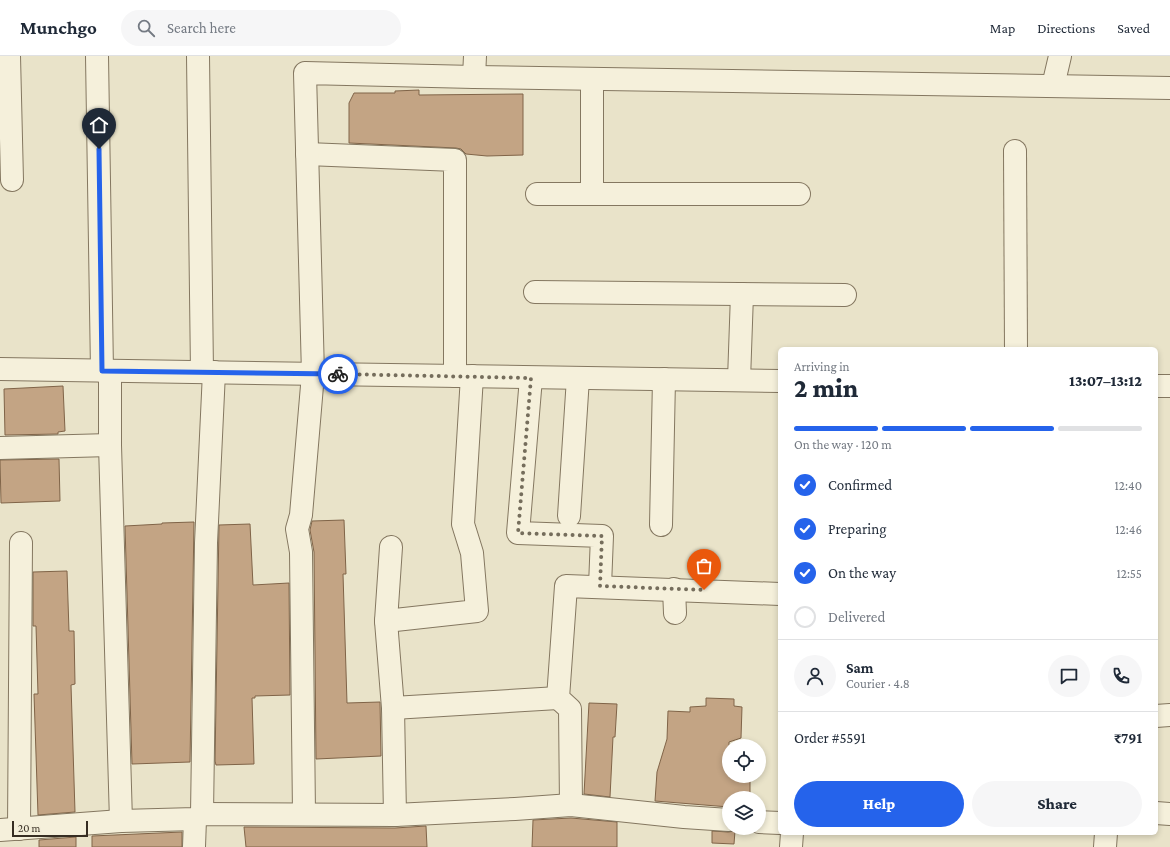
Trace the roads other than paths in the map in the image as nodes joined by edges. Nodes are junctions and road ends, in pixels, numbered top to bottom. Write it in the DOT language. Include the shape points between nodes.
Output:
graph roads {
  1 [pos="0,56"];
  2 [pos="9,56"];
  3 [pos="97,56"];
  4 [pos="198,56"];
  5 [pos="1060,56"];
  6 [pos="475,67"];
  7 [pos="592,79"];
  8 [pos="1053,86"];
  9 [pos="1170,88"];
  10 [pos="1015,151"];
  11 [pos="307,154"];
  12 [pos="12,180"];
  13 [pos="537,194"];
  14 [pos="592,194"];
  15 [pos="799,194"];
  16 [pos="535,292"];
  17 [pos="742,294"];
  18 [pos="845,295"];
  19 [pos="1016,347"];
  20 [pos="0,369"];
  21 [pos="106,371"];
  22 [pos="208,372"];
  23 [pos="312,374"];
  24 [pos="463,376"];
  25 [pos="531,378"];
  26 [pos="578,378"];
  27 [pos="664,379"];
  28 [pos="739,380"];
  29 [pos="778,381"];
  30 [pos="1158,386"];
  31 [pos="1170,386"];
  32 [pos="110,445"];
  33 [pos="0,448"];
  34 [pos="570,516"];
  35 [pos="661,525"];
  36 [pos="21,543"];
  37 [pos="391,548"];
  38 [pos="600,586"];
  39 [pos="674,589"];
  40 [pos="778,594"];
  41 [pos="675,613"];
  42 [pos="386,621"];
  43 [pos="558,698"];
  44 [pos="393,708"];
  45 [pos="1170,715"];
  46 [pos="1158,716"];
  47 [pos="570,805"];
  48 [pos="1158,813"];
  49 [pos="304,814"];
  50 [pos="1170,814"];
  51 [pos="395,815"];
  52 [pos="198,817"];
  53 [pos="722,819"];
  54 [pos="121,821"];
  55 [pos="766,822"];
  56 [pos="778,823"];
  57 [pos="9,830"];
  58 [pos="792,835"];
  59 [pos="1106,835"];
  60 [pos="194,847"];
  61 [pos="791,847"];
  62 [pos="1105,847"];
  1 -- 2 [label="street"];
  2 -- 12 [label="street"];
  3 -- 21 [label="street"];
  4 -- 22 [label="street"];
  5 -- 8 [label="street"];
  6 -- 7 [label="street"];
  6 -- 11 [label="street" via="305,73"];
  7 -- 8 [label="street"];
  7 -- 14 [label="street"];
  8 -- 9 [label="street"];
  10 -- 19 [label="street"];
  11 -- 23 [label="street"];
  11 -- 24 [label="street" via="455,160"];
  13 -- 14 [label="street"];
  14 -- 15 [label="street"];
  16 -- 17 [label="street"];
  17 -- 18 [label="street"];
  17 -- 28 [label="street"];
  20 -- 21 [label="street"];
  21 -- 22 [label="street"];
  21 -- 32 [label="street"];
  22 -- 23 [label="street"];
  22 -- 52 [label="street"];
  23 -- 24 [label="street"];
  23 -- 49 [label="street" via="301,514 297,529 301,552"];
  24 -- 25 [label="street"];
  24 -- 42 [label="street" via="463,524 472,552 476,611"];
  25 -- 26 [label="street"];
  25 -- 38 [label="street" via="518,533 602,536"];
  26 -- 27 [label="street"];
  26 -- 34 [label="street"];
  27 -- 28 [label="street"];
  27 -- 35 [label="street"];
  28 -- 29 [label="street"];
  30 -- 31 [label="street"];
  32 -- 33 [label="street"];
  32 -- 54 [label="street"];
  36 -- 57 [label="street"];
  37 -- 42 [label="street"];
  38 -- 39 [label="street"];
  38 -- 43 [label="street" via="566,586"];
  39 -- 40 [label="street"];
  39 -- 41 [label="street"];
  42 -- 44 [label="street"];
  43 -- 44 [label="street"];
  43 -- 47 [label="street" via="570,709"];
  44 -- 51 [label="street"];
  45 -- 46 [label="street"];
  47 -- 51 [label="street"];
  47 -- 53 [label="street"];
  48 -- 50 [label="street"];
  49 -- 51 [label="street"];
  49 -- 52 [label="street"];
  52 -- 54 [label="street"];
  52 -- 60 [label="street"];
  54 -- 57 [label="street"];
  55 -- 56 [label="street"];
  58 -- 61 [label="street"];
  59 -- 62 [label="street"];
}
